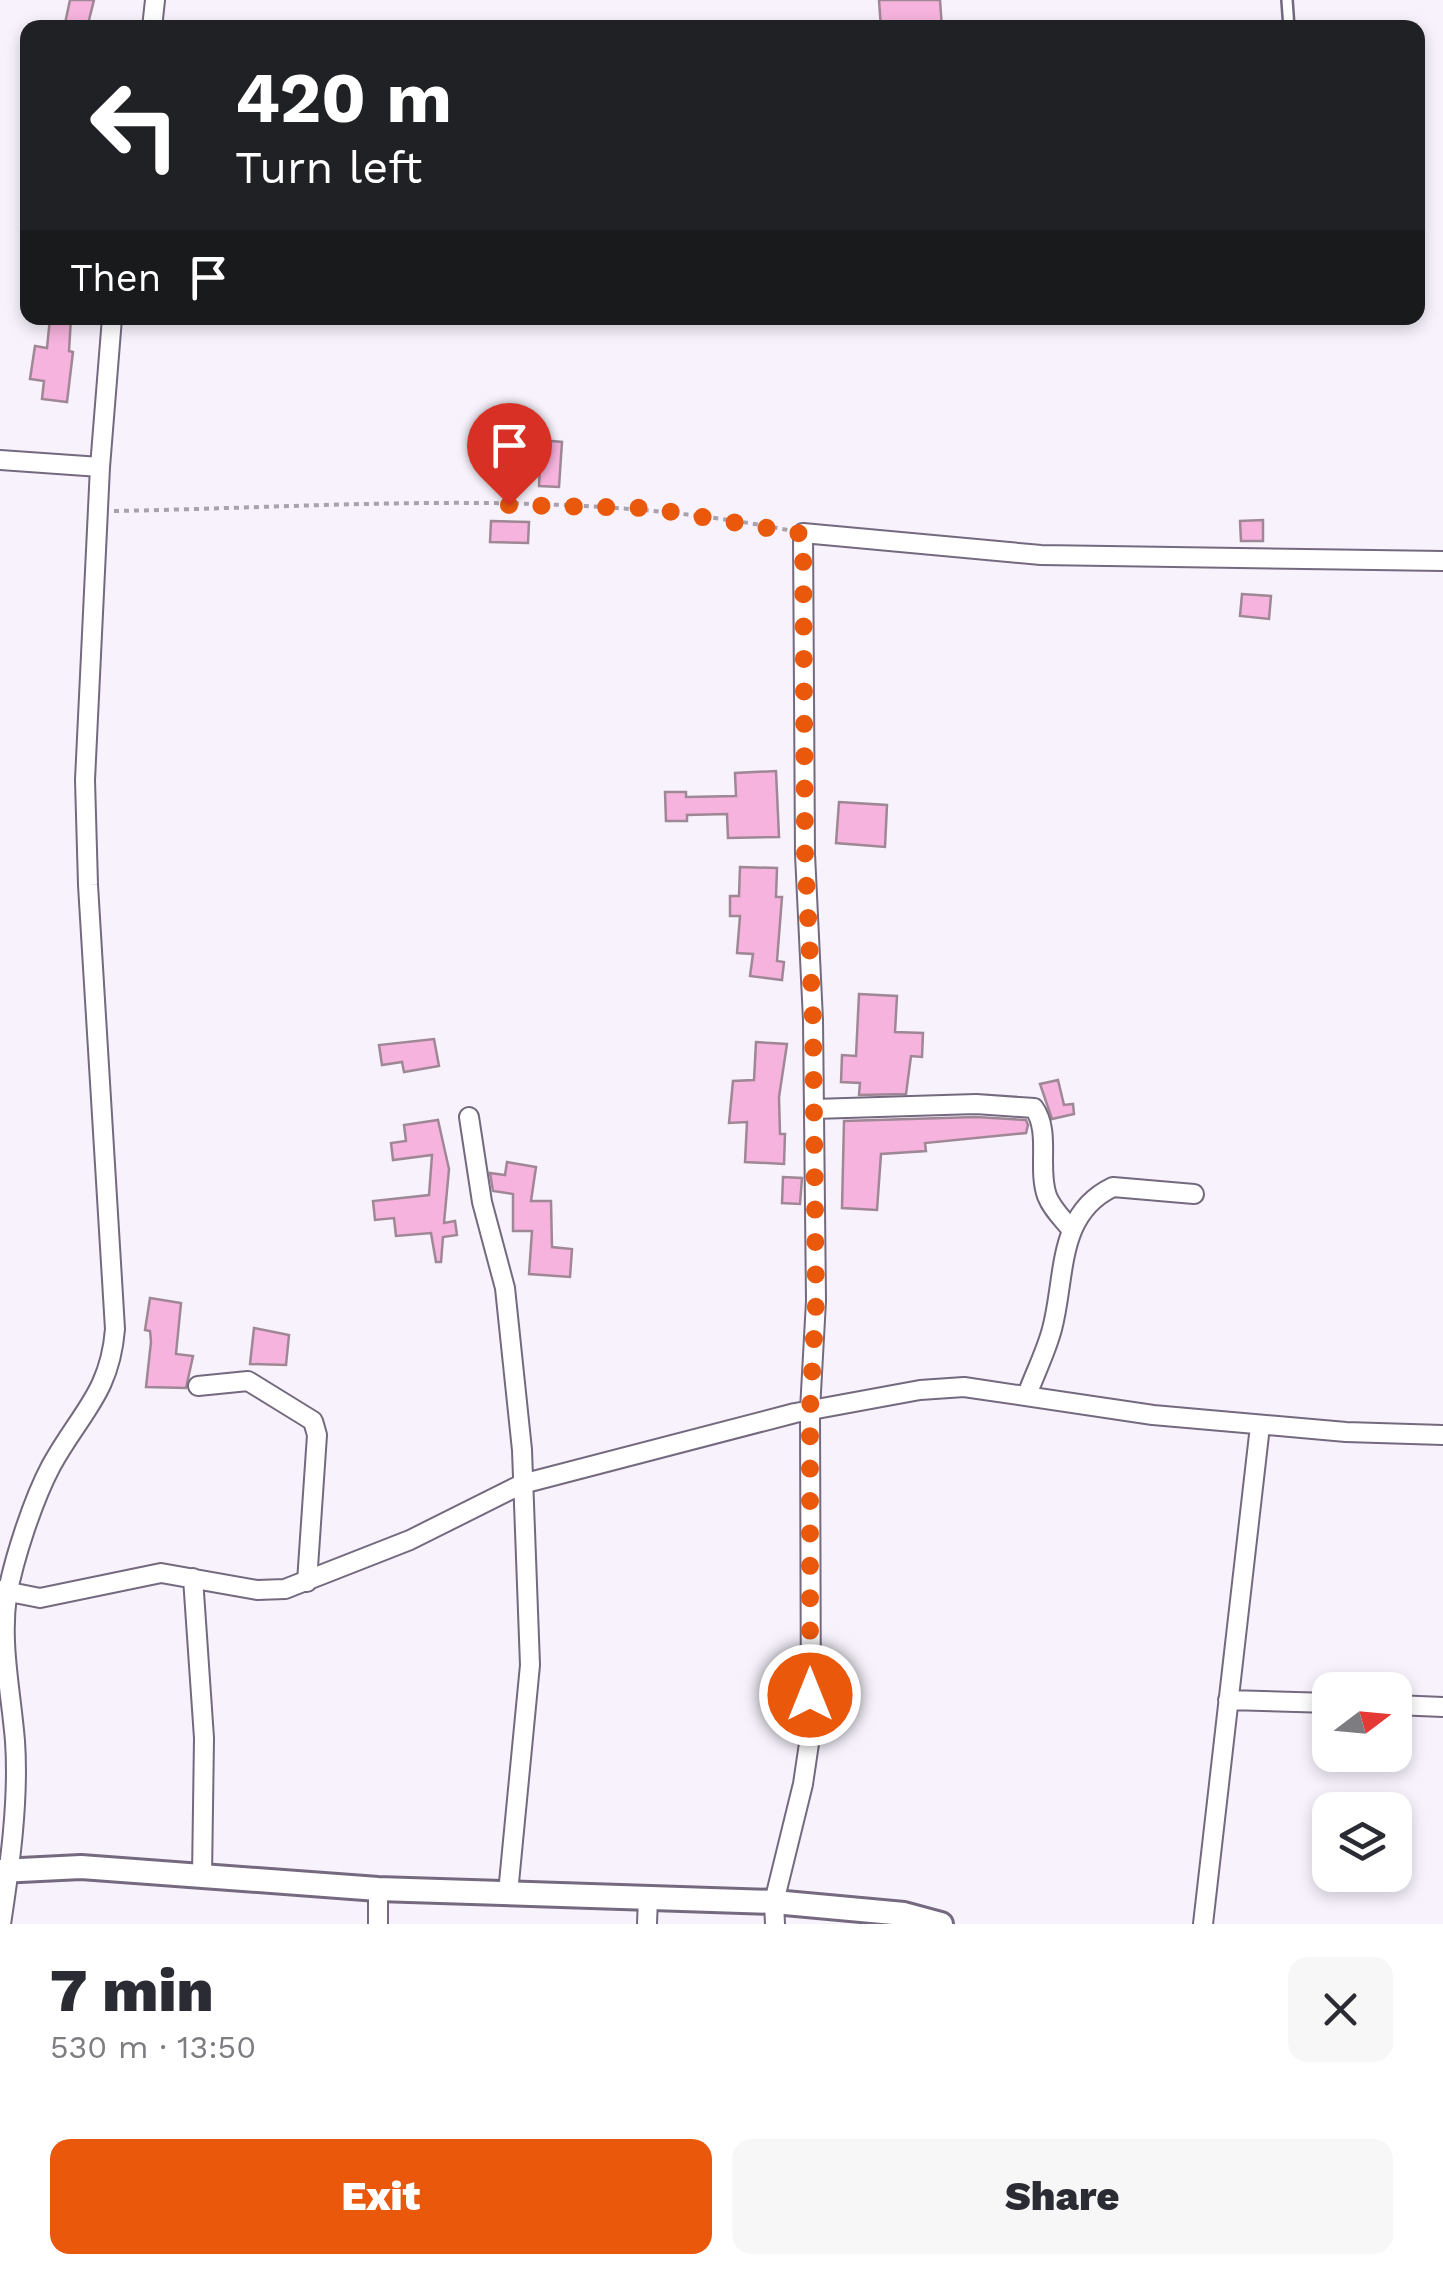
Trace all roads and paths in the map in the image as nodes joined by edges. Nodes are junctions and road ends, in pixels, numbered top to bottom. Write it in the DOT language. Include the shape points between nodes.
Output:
graph roads {
  1 [pos="111,325"];
  2 [pos="0,460"];
  3 [pos="100,467"];
  4 [pos="100,512"];
  5 [pos="803,534"];
  6 [pos="1443,561"];
  7 [pos="814,1109"];
  8 [pos="469,1117"];
  9 [pos="1194,1194"];
  10 [pos="1071,1229"];
  11 [pos="198,1386"];
  12 [pos="1027,1395"];
  13 [pos="810,1410"];
  14 [pos="1260,1426"];
  15 [pos="1443,1435"];
  16 [pos="522,1484"];
  17 [pos="193,1578"];
  18 [pos="307,1582"];
  19 [pos="4,1591"];
  20 [pos="1228,1700"];
  21 [pos="1312,1702"];
  22 [pos="1412,1706"];
  23 [pos="1443,1707"];
  24 [pos="5,1870"];
  25 [pos="202,1877"];
  26 [pos="378,1890"];
  27 [pos="508,1893"];
  28 [pos="648,1897"];
  29 [pos="775,1913"];
  30 [pos="0,1924"];
  31 [pos="378,1924"];
  32 [pos="647,1924"];
  33 [pos="940,1924"];
  34 [pos="1203,1924"];
  1 -- 3 [label="street"];
  2 -- 3 [label="street"];
  3 -- 4 [label="street"];
  4 -- 5 [label="path" via="432,504 636,508"];
  4 -- 19 [label="street" via="85,780 116,1302 113,1354 103,1388 42,1484"];
  5 -- 6 [label="street" via="1041,555"];
  5 -- 7 [label="street"];
  7 -- 10 [label="street" via="1034,1108 1042,1126 1046,1192"];
  7 -- 13 [label="street"];
  8 -- 16 [label="street" via="505,1288"];
  9 -- 10 [label="street" via="1113,1187 1082,1208"];
  10 -- 12 [label="street" via="1051,1333"];
  11 -- 18 [label="street" via="248,1381 312,1421 317,1436"];
  12 -- 13 [label="street" via="964,1386"];
  12 -- 14 [label="street"];
  13 -- 16 [label="street"];
  13 -- 29 [label="street" via="810,1730"];
  14 -- 15 [label="street"];
  14 -- 20 [label="street"];
  16 -- 18 [label="street"];
  16 -- 27 [label="street" via="530,1665"];
  17 -- 18 [label="street" via="266,1591"];
  17 -- 19 [label="street" via="151,1573 40,1598"];
  17 -- 25 [label="street" via="204,1738"];
  19 -- 24 [label="street" via="2,1636 15,1746"];
  20 -- 21 [label="street"];
  20 -- 34 [label="street"];
  22 -- 23 [label="street"];
  24 -- 25 [label="street" via="81,1867"];
  24 -- 30 [label="street"];
  25 -- 26 [label="street"];
  26 -- 27 [label="street"];
  26 -- 31 [label="street"];
  27 -- 28 [label="street"];
  28 -- 29 [label="street"];
  28 -- 32 [label="street"];
  29 -- 33 [label="street" via="871,1909"];
}
